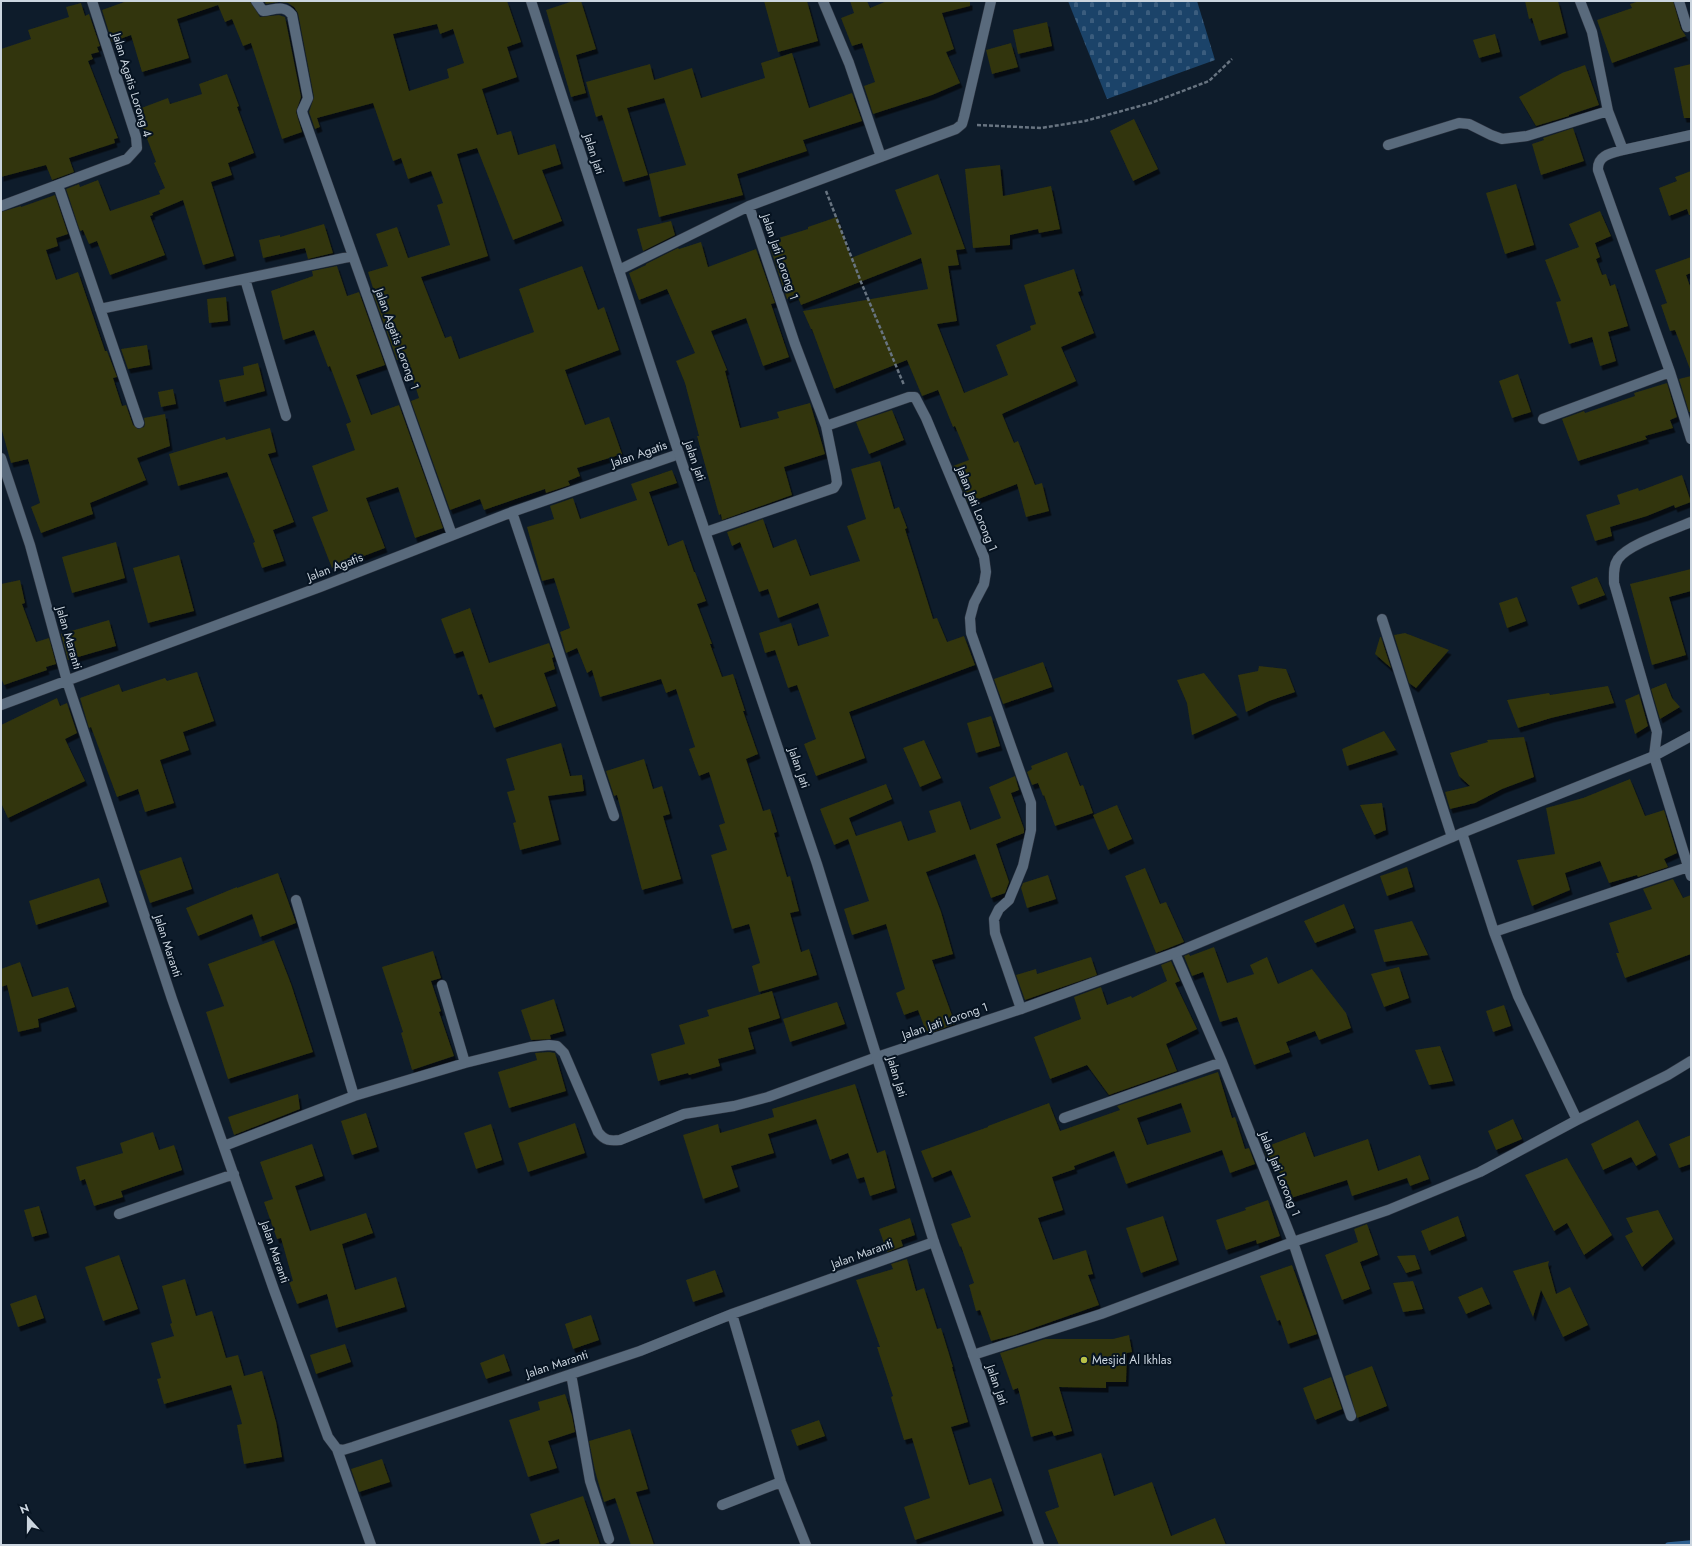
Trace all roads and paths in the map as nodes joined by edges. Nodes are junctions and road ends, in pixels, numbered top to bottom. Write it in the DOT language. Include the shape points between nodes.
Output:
graph roads {
  1 [pos="92,1"];
  2 [pos="256,1"];
  3 [pos="530,1"];
  4 [pos="823,1"];
  5 [pos="991,1"];
  6 [pos="1580,1"];
  7 [pos="1679,1"];
  8 [pos="1687,27"];
  9 [pos="1232,59"];
  10 [pos="1608,111"];
  11 [pos="962,124"];
  12 [pos="1691,135"];
  13 [pos="1388,145"];
  14 [pos="1623,150"];
  15 [pos="881,157"];
  16 [pos="821,179"];
  17 [pos="58,185"];
  18 [pos="1,206"];
  19 [pos="749,206"];
  20 [pos="353,256"];
  21 [pos="619,270"];
  22 [pos="245,279"];
  23 [pos="100,309"];
  24 [pos="1670,372"];
  25 [pos="909,397"];
  26 [pos="286,416"];
  27 [pos="1543,419"];
  28 [pos="138,423"];
  29 [pos="826,426"];
  30 [pos="1689,426"];
  31 [pos="1691,439"];
  32 [pos="679,454"];
  33 [pos="1,458"];
  34 [pos="512,512"];
  35 [pos="1691,522"];
  36 [pos="706,532"];
  37 [pos="452,535"];
  38 [pos="1382,619"];
  39 [pos="68,681"];
  40 [pos="1,705"];
  41 [pos="1691,736"];
  42 [pos="1654,756"];
  43 [pos="614,816"];
  44 [pos="1457,835"];
  45 [pos="1690,871"];
  46 [pos="296,900"];
  47 [pos="1494,932"];
  48 [pos="1175,953"];
  49 [pos="442,985"];
  50 [pos="1021,1009"];
  51 [pos="877,1058"];
  52 [pos="1691,1060"];
  53 [pos="1222,1062"];
  54 [pos="465,1063"];
  55 [pos="354,1096"];
  56 [pos="1064,1118"];
  57 [pos="1577,1120"];
  58 [pos="224,1146"];
  59 [pos="234,1174"];
  60 [pos="119,1214"];
  61 [pos="934,1242"];
  62 [pos="1293,1242"];
  63 [pos="732,1314"];
  64 [pos="973,1355"];
  65 [pos="571,1374"];
  66 [pos="1351,1416"];
  67 [pos="337,1449"];
  68 [pos="781,1482"];
  69 [pos="722,1505"];
  70 [pos="609,1539"];
  71 [pos="371,1545"];
  72 [pos="806,1545"];
  73 [pos="1039,1545"];
  1 -- 17 [label="street, Jalan Agatis Lorong 4" via="136,137 136,148 127,159"];
  2 -- 20 [label="street, Jalan Agatis Lorong 1" via="263,11 283,8 292,14 308,98 302,111"];
  3 -- 21 [label="street, Jalan Jati"];
  4 -- 15 [label="street" via="849,63"];
  5 -- 11 [label="street"];
  6 -- 10 [label="street" via="1592,32"];
  7 -- 8 [label="street"];
  9 -- 11 [label="path" via="1209,81 1151,103 1085,122 1041,128"];
  10 -- 13 [label="street" via="1527,136 1502,138 1469,124 1459,123"];
  10 -- 14 [label="street"];
  11 -- 15 [label="street, Jalan Jati Lorong 1" via="956,129"];
  12 -- 14 [label="street"];
  14 -- 24 [label="street" via="1606,155 1600,161 1598,170"];
  15 -- 16 [label="street, Jalan Jati Lorong 1"];
  16 -- 19 [label="street, Jalan Jati Lorong 1"];
  16 -- 25 [label="path"];
  17 -- 18 [label="street, Jalan Agatis Lorong 4"];
  17 -- 23 [label="street"];
  19 -- 21 [label="street, Jalan Jati Lorong 1"];
  19 -- 29 [label="street, Jalan Jati Lorong 1" via="795,344"];
  20 -- 22 [label="street"];
  20 -- 37 [label="street, Jalan Agatis Lorong 1"];
  21 -- 32 [label="street, Jalan Jati"];
  22 -- 23 [label="street"];
  22 -- 26 [label="street"];
  23 -- 28 [label="street"];
  24 -- 27 [label="street"];
  24 -- 30 [label="street"];
  25 -- 29 [label="street"];
  25 -- 50 [label="street, Jalan Jati Lorong 1" via="917,400 926,418 984,557 984,584 974,603 970,633 1031,803 1031,830 1023,866 1009,900 999,909 994,919 994,933"];
  29 -- 36 [label="street, Jalan Jati Lorong 1" via="836,475 837,483 834,488"];
  30 -- 31 [label="street"];
  32 -- 34 [label="street, Jalan Agatis"];
  32 -- 36 [label="street, Jalan Jati"];
  33 -- 39 [label="street, Jalan Maranti" via="30,545"];
  34 -- 37 [label="street, Jalan Agatis"];
  34 -- 43 [label="street"];
  35 -- 42 [label="street" via="1628,550 1618,559 1614,569 1614,583 1657,732"];
  36 -- 51 [label="street, Jalan Jati" via="817,864"];
  37 -- 39 [label="street, Jalan Agatis"];
  38 -- 44 [label="street"];
  39 -- 40 [label="street, Jalan Agatis"];
  39 -- 58 [label="street, Jalan Maranti" via="172,999"];
  41 -- 42 [label="street"];
  42 -- 44 [label="street"];
  42 -- 45 [label="street"];
  44 -- 47 [label="street"];
  44 -- 48 [label="street"];
  45 -- 47 [label="street"];
  46 -- 55 [label="street"];
  47 -- 57 [label="street" via="1518,996"];
  48 -- 50 [label="street, Jalan Jati Lorong 1"];
  48 -- 53 [label="street, Jalan Jati Lorong 1"];
  49 -- 54 [label="street"];
  50 -- 51 [label="street, Jalan Jati Lorong 1"];
  51 -- 54 [label="street, Jalan Jati Lorong 1" via="768,1097 734,1106 684,1114 620,1140 610,1141 603,1139 598,1132 564,1053 557,1046 530,1047"];
  51 -- 61 [label="street, Jalan Jati"];
  52 -- 57 [label="street" via="1668,1075"];
  53 -- 56 [label="street"];
  53 -- 62 [label="street, Jalan Jati Lorong 1"];
  54 -- 55 [label="street"];
  55 -- 58 [label="street"];
  57 -- 62 [label="street" via="1480,1172 1388,1210"];
  58 -- 59 [label="street, Jalan Maranti"];
  59 -- 60 [label="street"];
  59 -- 67 [label="street, Jalan Maranti" via="328,1437"];
  61 -- 63 [label="street, Jalan Maranti"];
  61 -- 64 [label="street, Jalan Jati"];
  62 -- 64 [label="street" via="1101,1314"];
  62 -- 66 [label="street, Jalan Jati Lorong 1"];
  63 -- 65 [label="street, Jalan Maranti" via="640,1351"];
  63 -- 68 [label="street"];
  64 -- 73 [label="street, Jalan Jati"];
  65 -- 67 [label="street, Jalan Maranti" via="343,1450"];
  65 -- 70 [label="street" via="590,1481"];
  67 -- 71 [label="street"];
  68 -- 69 [label="street"];
  68 -- 72 [label="street"];
}
